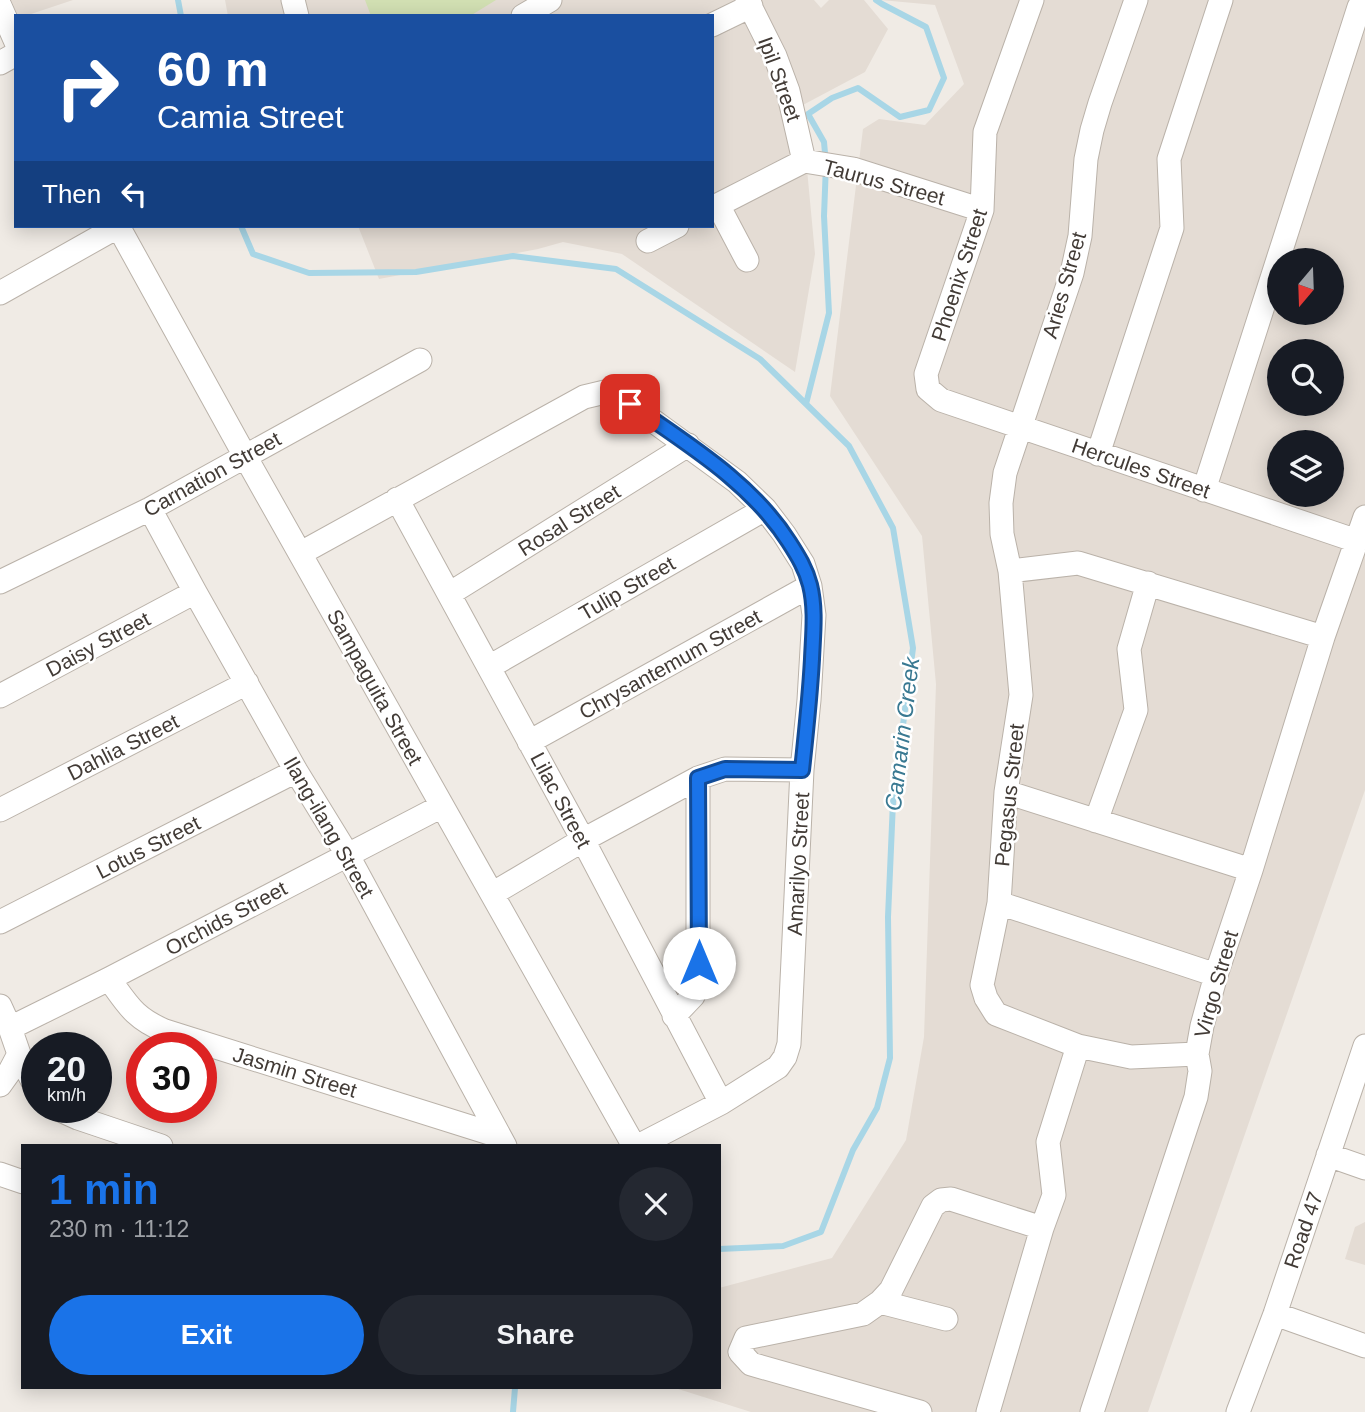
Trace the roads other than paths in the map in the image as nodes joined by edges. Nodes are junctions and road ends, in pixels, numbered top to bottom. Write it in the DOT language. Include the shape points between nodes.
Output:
graph roads {
  1 [pos="550,0"];
  2 [pos="1032,0"];
  3 [pos="1136,0"];
  4 [pos="1221,0"];
  5 [pos="749,3"];
  6 [pos="1355,5"];
  7 [pos="0,6"];
  8 [pos="526,14"];
  9 [pos="714,24"];
  10 [pos="14,38"];
  11 [pos="804,161"];
  12 [pos="715,207"];
  13 [pos="982,210"];
  14 [pos="114,228"];
  15 [pos="119,228"];
  16 [pos="673,228"];
  17 [pos="648,240"];
  18 [pos="747,260"];
  19 [pos="0,293"];
  20 [pos="420,360"];
  21 [pos="928,389"];
  22 [pos="1020,428"];
  23 [pos="688,445"];
  24 [pos="1098,454"];
  25 [pos="245,456"];
  26 [pos="1204,490"];
  27 [pos="397,499"];
  28 [pos="150,509"];
  29 [pos="765,509"];
  30 [pos="1365,517"];
  31 [pos="1357,541"];
  32 [pos="301,553"];
  33 [pos="1010,571"];
  34 [pos="0,582"];
  35 [pos="1149,583"];
  36 [pos="810,586"];
  37 [pos="195,592"];
  38 [pos="449,594"];
  39 [pos="1323,637"];
  40 [pos="489,667"];
  41 [pos="247,683"];
  42 [pos="0,696"];
  43 [pos="529,742"];
  44 [pos="802,770"];
  45 [pos="296,771"];
  46 [pos="698,778"];
  47 [pos="1006,792"];
  48 [pos="442,806"];
  49 [pos="0,810"];
  50 [pos="1096,821"];
  51 [pos="583,840"];
  52 [pos="347,854"];
  53 [pos="1251,870"];
  54 [pos="492,894"];
  55 [pos="999,903"];
  56 [pos="0,922"];
  57 [pos="1216,975"];
  58 [pos="109,979"];
  59 [pos="0,1006"];
  60 [pos="674,1016"];
  61 [pos="10,1028"];
  62 [pos="1078,1046"];
  63 [pos="1365,1046"];
  64 [pos="19,1054"];
  65 [pos="1197,1054"];
  66 [pos="21,1058"];
  67 [pos="0,1085"];
  68 [pos="720,1103"];
  69 [pos="93,1123"];
  70 [pos="502,1141"];
  71 [pos="155,1144"];
  72 [pos="635,1144"];
  73 [pos="640,1144"];
  74 [pos="1328,1155"];
  75 [pos="1365,1168"];
  76 [pos="0,1174"];
  77 [pos="21,1181"];
  78 [pos="1042,1228"];
  79 [pos="880,1302"];
  80 [pos="1275,1314"];
  81 [pos="946,1319"];
  82 [pos="1365,1346"];
  83 [pos="920,1412"];
  84 [pos="988,1412"];
  85 [pos="1092,1412"];
  86 [pos="1238,1412"];
  1 -- 8 [label="street"];
  2 -- 13 [label="street, Phoenix Street" via="985,132"];
  3 -- 22 [label="street, Aries Street" via="1090,140 1072,273"];
  4 -- 24 [label="street" via="1169,159 1172,228"];
  5 -- 9 [label="street"];
  5 -- 11 [label="street, Ipil Street" via="788,91"];
  6 -- 26 [label="street"];
  7 -- 10 [label="street"];
  11 -- 12 [label="street, Taurus Street"];
  11 -- 13 [label="street, Taurus Street" via="853,169"];
  12 -- 18 [label="street"];
  13 -- 21 [label="street, Phoenix Street" via="926,374"];
  14 -- 19 [label="street"];
  15 -- 25 [label="street, Sampaguita Street"];
  16 -- 17 [label="street"];
  20 -- 25 [label="street, Carnation Street"];
  21 -- 22 [label="street, Hercules Street" via="941,400"];
  22 -- 24 [label="street, Hercules Street"];
  22 -- 33 [label="street, Aries Street" via="1001,503"];
  23 -- 27 [label="street, Amarilyo Street" via="605,392 584,397"];
  23 -- 29 [label="street, Amarilyo Street"];
  23 -- 38 [label="street, Rosal Street"];
  24 -- 26 [label="street, Hercules Street"];
  25 -- 28 [label="street, Carnation Street"];
  25 -- 32 [label="street, Sampaguita Street"];
  26 -- 31 [label="street, Hercules Street"];
  27 -- 32 [label="street, Amarilyo Street"];
  27 -- 38 [label="street, Lilac Street"];
  28 -- 34 [label="street, Carnation Street"];
  28 -- 37 [label="street, Ilang-ilang Street"];
  29 -- 36 [label="street, Amarilyo Street" via="803,564"];
  29 -- 40 [label="street, Tulip Street"];
  30 -- 31 [label="street, Virgo Street"];
  31 -- 39 [label="street, Virgo Street"];
  32 -- 48 [label="street, Sampaguita Street"];
  33 -- 35 [label="street" via="1078,563"];
  33 -- 47 [label="street, Pegasus Street" via="1021,695"];
  35 -- 39 [label="street"];
  35 -- 50 [label="street" via="1129,649 1136,710"];
  36 -- 43 [label="street, Chrysantemum Street"];
  36 -- 44 [label="street, Amarilyo Street" via="814,615"];
  37 -- 41 [label="street, Ilang-ilang Street"];
  37 -- 42 [label="street, Daisy Street"];
  38 -- 40 [label="street, Lilac Street"];
  39 -- 53 [label="street, Virgo Street"];
  40 -- 43 [label="street, Lilac Street"];
  41 -- 45 [label="street, Ilang-ilang Street"];
  41 -- 49 [label="street, Dahlia Street"];
  43 -- 51 [label="street, Lilac Street"];
  44 -- 46 [label="street" via="725,769"];
  44 -- 68 [label="street, Amarilyo Street" via="789,1044 778,1067"];
  45 -- 52 [label="street, Ilang-ilang Street"];
  45 -- 56 [label="street, Lotus Street"];
  46 -- 51 [label="street"];
  46 -- 60 [label="street" via="698,985 694,996"];
  47 -- 50 [label="street"];
  47 -- 55 [label="street, Pegasus Street"];
  48 -- 52 [label="street, Orchids Street"];
  48 -- 54 [label="street, Sampaguita Street"];
  50 -- 53 [label="street"];
  51 -- 54 [label="street"];
  51 -- 60 [label="street, Lilac Street"];
  52 -- 58 [label="street, Orchids Street"];
  52 -- 70 [label="street, Ilang-ilang Street"];
  53 -- 57 [label="street, Virgo Street"];
  54 -- 72 [label="street, Sampaguita Street"];
  55 -- 57 [label="street"];
  55 -- 62 [label="street, Pegasus Street" via="982,985 986,998 996,1014"];
  57 -- 65 [label="street, Virgo Street"];
  58 -- 61 [label="street, Orchids Street"];
  58 -- 70 [label="street, Jasmin Street" via="135,1013 165,1031"];
  59 -- 61 [label="street"];
  60 -- 68 [label="street, Lilac Street"];
  61 -- 64 [label="street"];
  62 -- 65 [label="street" via="1131,1057"];
  62 -- 78 [label="street" via="1048,1142 1054,1195"];
  63 -- 74 [label="street, Road 47"];
  64 -- 66 [label="street"];
  64 -- 67 [label="street"];
  65 -- 85 [label="street, Virgo Street" via="1196,1097"];
  68 -- 73 [label="street, Amarilyo Street"];
  69 -- 71 [label="street"];
  74 -- 75 [label="street"];
  74 -- 80 [label="street, Road 47"];
  76 -- 77 [label="street"];
  78 -- 79 [label="street" via="951,1199 941,1200 933,1206 891,1290"];
  78 -- 84 [label="street"];
  79 -- 81 [label="street"];
  79 -- 83 [label="street" via="863,1314 746,1338 740,1352 751,1364"];
  80 -- 82 [label="street"];
  80 -- 86 [label="street, Road 47"];
}
